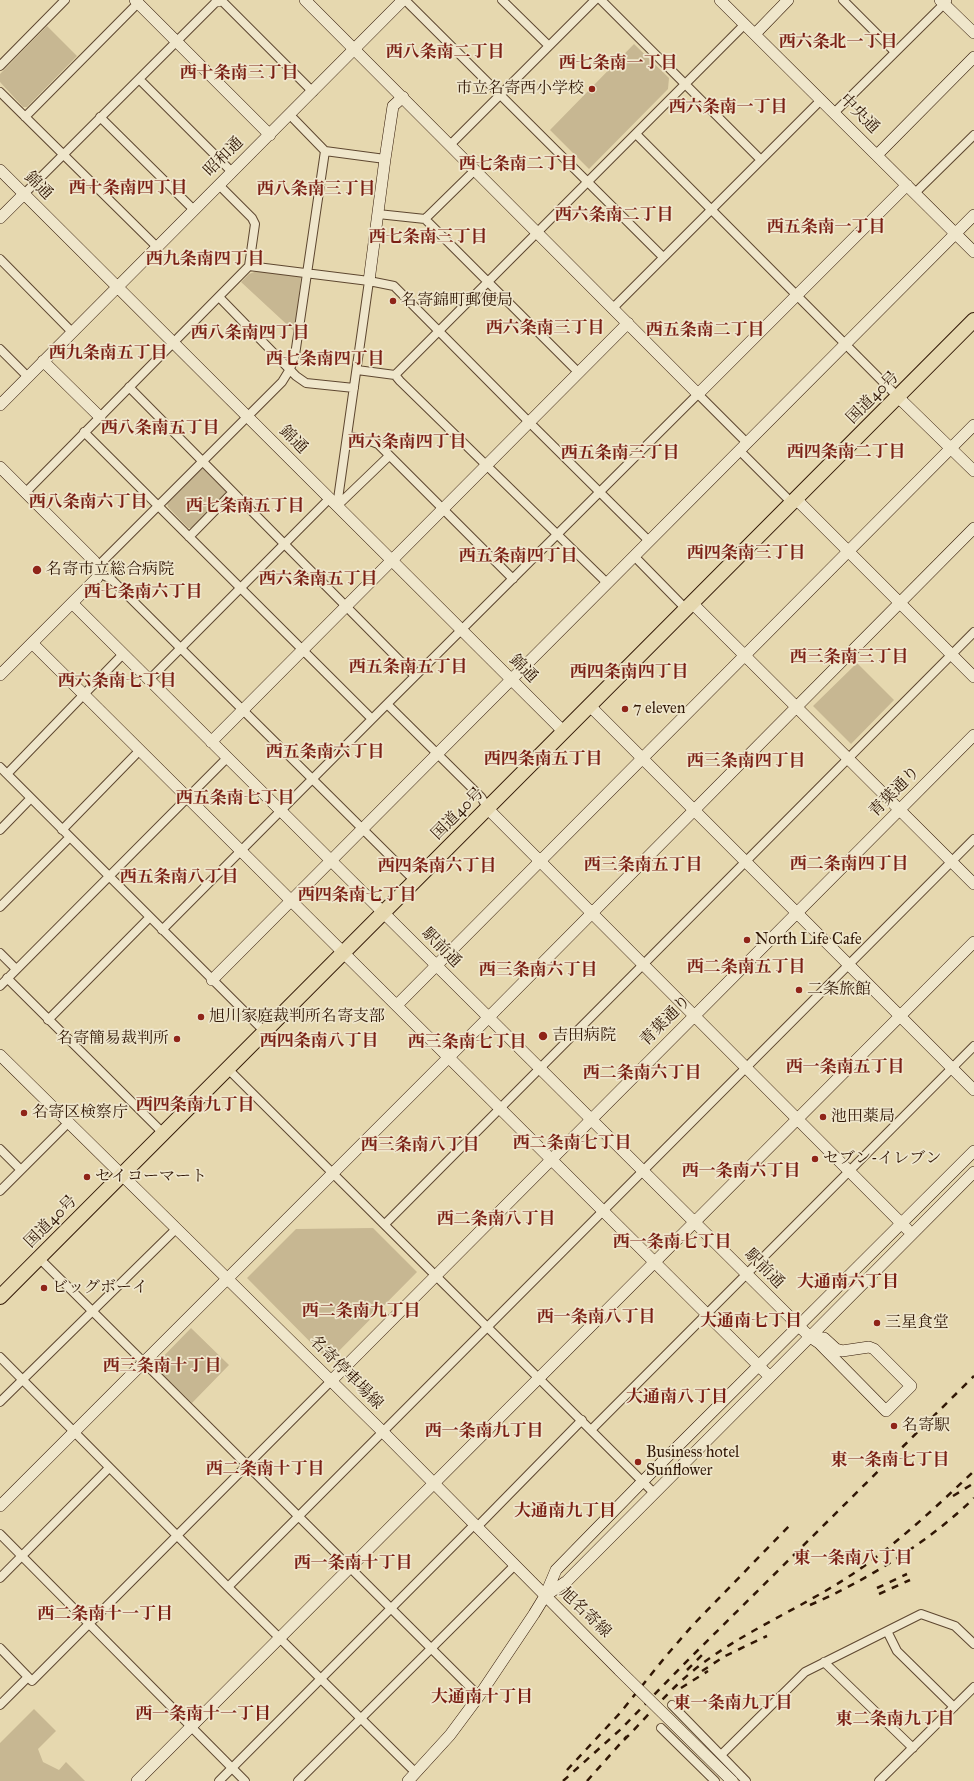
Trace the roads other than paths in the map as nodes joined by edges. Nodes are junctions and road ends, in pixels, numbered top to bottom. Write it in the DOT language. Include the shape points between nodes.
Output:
graph roads {
  1 [pos="66,0"];
  2 [pos="219,0"];
  3 [pos="304,0"];
  4 [pos="404,0"];
  5 [pos="502,0"];
  6 [pos="595,0"];
  7 [pos="601,0"];
  8 [pos="720,0"];
  9 [pos="788,0"];
  10 [pos="842,0"];
  11 [pos="136,1"];
  12 [pos="944,1"];
  13 [pos="745,24"];
  14 [pos="974,33"];
  15 [pos="755,34"];
  16 [pos="177,42"];
  17 [pos="549,46"];
  18 [pos="354,49"];
  19 [pos="895,52"];
  20 [pos="974,57"];
  21 [pos="0,66"];
  22 [pos="139,79"];
  23 [pos="685,84"];
  24 [pos="0,92"];
  25 [pos="313,92"];
  26 [pos="500,95"];
  27 [pos="403,97"];
  28 [pos="821,100"];
  29 [pos="834,112"];
  30 [pos="290,115"];
  31 [pos="25,117"];
  32 [pos="100,118"];
  33 [pos="636,134"];
  34 [pos="270,135"];
  35 [pos="974,136"];
  36 [pos="450,145"];
  37 [pos="325,151"];
  38 [pos="63,155"];
  39 [pos="877,155"];
  40 [pos="385,159"];
  41 [pos="761,160"];
  42 [pos="0,170"];
  43 [pos="475,170"];
  44 [pos="232,172"];
  45 [pos="588,182"];
  46 [pos="219,185"];
  47 [pos="911,189"];
  48 [pos="24,194"];
  49 [pos="194,210"];
  50 [pos="712,210"];
  51 [pos="378,214"];
  52 [pos="974,215"];
  53 [pos="0,218"];
  54 [pos="425,219"];
  55 [pos="537,232"];
  56 [pos="955,233"];
  57 [pos="156,247"];
  58 [pos="974,252"];
  59 [pos="663,257"];
  60 [pos="0,259"];
  61 [pos="250,266"];
  62 [pos="307,274"];
  63 [pos="369,281"];
  64 [pos="488,282"];
  65 [pos="117,287"];
  66 [pos="797,295"];
  67 [pos="219,297"];
  68 [pos="613,308"];
  69 [pos="974,320"];
  70 [pos="628,323"];
  71 [pos="438,331"];
  72 [pos="72,332"];
  73 [pos="173,342"];
  74 [pos="845,344"];
  75 [pos="0,349"];
  76 [pos="43,361"];
  77 [pos="290,369"];
  78 [pos="357,370"];
  79 [pos="579,373"];
  80 [pos="395,375"];
  81 [pos="28,377"];
  82 [pos="130,387"];
  83 [pos="354,388"];
  84 [pos="698,394"];
  85 [pos="898,397"];
  86 [pos="0,405"];
  87 [pos="247,416"];
  88 [pos="100,417"];
  89 [pos="528,422"];
  90 [pos="974,425"];
  91 [pos="84,432"];
  92 [pos="347,436"];
  93 [pos="743,446"];
  94 [pos="951,448"];
  95 [pos="390,456"];
  96 [pos="203,460"];
  97 [pos="485,466"];
  98 [pos="0,468"];
  99 [pos="974,471"];
  100 [pos="25,492"];
  101 [pos="233,492"];
  102 [pos="600,492"];
  103 [pos="794,501"];
  104 [pos="333,502"];
  105 [pos="158,505"];
  106 [pos="442,509"];
  107 [pos="974,528"];
  108 [pos="557,536"];
  109 [pos="189,537"];
  110 [pos="649,541"];
  111 [pos="284,544"];
  112 [pos="848,551"];
  113 [pos="634,556"];
  114 [pos="391,560"];
  115 [pos="98,569"];
  116 [pos="513,579"];
  117 [pos="607,583"];
  118 [pos="240,588"];
  119 [pos="72,603"];
  120 [pos="900,603"];
  121 [pos="346,606"];
  122 [pos="689,606"];
  123 [pos="461,630"];
  124 [pos="974,632"];
  125 [pos="32,643"];
  126 [pos="180,648"];
  127 [pos="302,650"];
  128 [pos="123,654"];
  129 [pos="951,655"];
  130 [pos="745,656"];
  131 [pos="0,675"];
  132 [pos="415,676"];
  133 [pos="974,677"];
  134 [pos="149,680"];
  135 [pos="511,680"];
  136 [pos="84,694"];
  137 [pos="387,704"];
  138 [pos="590,706"];
  139 [pos="796,707"];
  140 [pos="243,709"];
  141 [pos="372,719"];
  142 [pos="564,732"];
  143 [pos="974,735"];
  144 [pos="211,742"];
  145 [pos="140,750"];
  146 [pos="437,754"];
  147 [pos="227,758"];
  148 [pos="642,758"];
  149 [pos="848,758"];
  150 [pos="0,767"];
  151 [pos="7,774"];
  152 [pos="313,779"];
  153 [pos="31,798"];
  154 [pos="188,798"];
  155 [pos="488,809"];
  156 [pos="694,810"];
  157 [pos="900,810"];
  158 [pos="281,812"];
  159 [pos="362,829"];
  160 [pos="0,830"];
  161 [pos="62,830"];
  162 [pos="70,837"];
  163 [pos="974,839"];
  164 [pos="242,851"];
  165 [pos="330,861"];
  166 [pos="540,861"];
  167 [pos="745,861"];
  168 [pos="952,861"];
  169 [pos="109,877"];
  170 [pos="415,882"];
  171 [pos="974,884"];
  172 [pos="291,900"];
  173 [pos="0,907"];
  174 [pos="592,913"];
  175 [pos="798,913"];
  176 [pos="384,914"];
  177 [pos="150,917"];
  178 [pos="162,930"];
  179 [pos="974,942"];
  180 [pos="0,953"];
  181 [pos="344,953"];
  182 [pos="643,964"];
  183 [pos="848,964"];
  184 [pos="436,966"];
  185 [pos="16,969"];
  186 [pos="8,978"];
  187 [pos="212,980"];
  188 [pos="0,986"];
  189 [pos="397,1005"];
  190 [pos="694,1015"];
  191 [pos="900,1016"];
  192 [pos="488,1018"];
  193 [pos="48,1020"];
  194 [pos="265,1032"];
  195 [pos="974,1046"];
  196 [pos="0,1055"];
  197 [pos="449,1057"];
  198 [pos="746,1067"];
  199 [pos="539,1068"];
  200 [pos="951,1068"];
  201 [pos="228,1069"];
  202 [pos="974,1090"];
  203 [pos="500,1107"];
  204 [pos="591,1120"];
  205 [pos="798,1120"];
  206 [pos="68,1123"];
  207 [pos="164,1134"];
  208 [pos="0,1149"];
  209 [pos="974,1151"];
  210 [pos="552,1159"];
  211 [pos="21,1170"];
  212 [pos="643,1171"];
  213 [pos="849,1171"];
  214 [pos="333,1172"];
  215 [pos="974,1172"];
  216 [pos="122,1176"];
  217 [pos="0,1191"];
  218 [pos="603,1210"];
  219 [pos="694,1223"];
  220 [pos="385,1224"];
  221 [pos="902,1224"];
  222 [pos="176,1229"];
  223 [pos="913,1234"];
  224 [pos="39,1258"];
  225 [pos="656,1262"];
  226 [pos="746,1274"];
  227 [pos="436,1276"];
  228 [pos="228,1279"];
  229 [pos="0,1297"];
  230 [pos="92,1311"];
  231 [pos="707,1314"];
  232 [pos="487,1326"];
  233 [pos="799,1326"];
  234 [pos="810,1337"];
  235 [pos="0,1357"];
  236 [pos="144,1362"];
  237 [pos="760,1366"];
  238 [pos="770,1376"];
  239 [pos="23,1379"];
  240 [pos="540,1379"];
  241 [pos="331,1381"];
  242 [pos="0,1402"];
  243 [pos="582,1420"];
  244 [pos="591,1430"];
  245 [pos="75,1432"];
  246 [pos="383,1432"];
  247 [pos="248,1465"];
  248 [pos="109,1468"];
  249 [pos="643,1481"];
  250 [pos="434,1485"];
  251 [pos="654,1493"];
  252 [pos="0,1506"];
  253 [pos="299,1517"];
  254 [pos="476,1526"];
  255 [pos="0,1534"];
  256 [pos="176,1536"];
  257 [pos="22,1556"];
  258 [pos="515,1565"];
  259 [pos="350,1568"];
  260 [pos="0,1578"];
  261 [pos="228,1588"];
  262 [pos="544,1596"];
  263 [pos="391,1609"];
  264 [pos="88,1623"];
  265 [pos="887,1631"];
  266 [pos="280,1638"];
  267 [pos="974,1644"];
  268 [pos="0,1648"];
  269 [pos="431,1649"];
  270 [pos="824,1662"];
  271 [pos="28,1676"];
  272 [pos="321,1679"];
  273 [pos="974,1687"];
  274 [pos="480,1696"];
  275 [pos="0,1705"];
  276 [pos="672,1705"];
  277 [pos="954,1707"];
  278 [pos="361,1718"];
  279 [pos="191,1728"];
  280 [pos="661,1728"];
  281 [pos="913,1748"];
  282 [pos="721,1755"];
  283 [pos="232,1768"];
  284 [pos="412,1777"];
  285 [pos="137,1781"];
  286 [pos="219,1781"];
  287 [pos="245,1781"];
  288 [pos="298,1781"];
  289 [pos="715,1781"];
  290 [pos="732,1781"];
  291 [pos="746,1781"];
  292 [pos="879,1781"];
  1 -- 21 [label="street"];
  2 -- 16 [label="street"];
  2 -- 25 [label="street"];
  3 -- 18 [label="street"];
  4 -- 18 [label="street, 昭和通"];
  4 -- 26 [label="street"];
  5 -- 17 [label="street"];
  6 -- 17 [label="street"];
  7 -- 23 [label="street"];
  8 -- 13 [label="street, 中央通"];
  9 -- 15 [label="street"];
  10 -- 19 [label="street"];
  11 -- 16 [label="street"];
  11 -- 31 [label="street"];
  12 -- 14 [label="street"];
  12 -- 19 [label="street"];
  13 -- 15 [label="street, 中央通"];
  13 -- 23 [label="street"];
  15 -- 28 [label="street, 中央通"];
  16 -- 22 [label="street"];
  16 -- 34 [label="street"];
  17 -- 26 [label="street"];
  18 -- 25 [label="street, 昭和通"];
  18 -- 27 [label="street"];
  19 -- 29 [label="street"];
  20 -- 39 [label="street"];
  22 -- 32 [label="street"];
  22 -- 44 [label="street"];
  23 -- 33 [label="street"];
  23 -- 41 [label="street"];
  24 -- 31 [label="street"];
  25 -- 30 [label="street, 昭和通"];
  26 -- 36 [label="street"];
  26 -- 45 [label="street"];
  27 -- 36 [label="street"];
  27 -- 40 [label="street" via="393,106"];
  28 -- 29 [label="street, 中央通"];
  28 -- 41 [label="street"];
  29 -- 39 [label="street, 中央通"];
  30 -- 34 [label="street, 昭和通"];
  30 -- 37 [label="street"];
  31 -- 38 [label="street"];
  32 -- 38 [label="street"];
  32 -- 49 [label="street"];
  33 -- 45 [label="street"];
  33 -- 50 [label="street"];
  34 -- 44 [label="street, 昭和通"];
  35 -- 47 [label="street"];
  36 -- 43 [label="street"];
  37 -- 40 [label="street"];
  37 -- 62 [label="street"];
  38 -- 48 [label="street"];
  38 -- 57 [label="street"];
  39 -- 47 [label="street, 中央通"];
  40 -- 51 [label="street"];
  41 -- 50 [label="street"];
  42 -- 48 [label="street, 錦通"];
  43 -- 54 [label="street"];
  43 -- 55 [label="street"];
  44 -- 46 [label="street, 昭和通"];
  45 -- 55 [label="street"];
  45 -- 59 [label="street"];
  46 -- 49 [label="street, 昭和通"];
  46 -- 61 [label="street" via="255,224"];
  47 -- 56 [label="street, 中央通"];
  47 -- 66 [label="street"];
  48 -- 53 [label="street"];
  48 -- 65 [label="street, 錦通"];
  49 -- 57 [label="street, 昭和通"];
  50 -- 59 [label="street"];
  50 -- 66 [label="street"];
  51 -- 54 [label="street"];
  51 -- 63 [label="street"];
  52 -- 56 [label="street"];
  54 -- 64 [label="street"];
  55 -- 64 [label="street"];
  55 -- 68 [label="street"];
  56 -- 58 [label="street, 中央通"];
  56 -- 74 [label="street"];
  57 -- 65 [label="street, 昭和通"];
  59 -- 68 [label="street"];
  60 -- 72 [label="street"];
  61 -- 62 [label="street"];
  61 -- 67 [label="street"];
  62 -- 63 [label="street"];
  62 -- 77 [label="street" via="295,355"];
  63 -- 71 [label="street" via="394,286"];
  63 -- 78 [label="street"];
  64 -- 71 [label="street"];
  64 -- 79 [label="street"];
  65 -- 72 [label="street, 昭和通"];
  65 -- 73 [label="street, 錦通"];
  66 -- 74 [label="street"];
  66 -- 84 [label="street"];
  67 -- 73 [label="street"];
  67 -- 77 [label="street"];
  68 -- 70 [label="street"];
  69 -- 85 [label="highway, 国道40号"];
  70 -- 79 [label="street"];
  70 -- 84 [label="street"];
  71 -- 80 [label="street"];
  71 -- 89 [label="street"];
  72 -- 76 [label="street, 昭和通"];
  73 -- 82 [label="street"];
  73 -- 87 [label="street, 錦通"];
  74 -- 85 [label="street"];
  74 -- 93 [label="street"];
  75 -- 81 [label="street"];
  76 -- 81 [label="street, 昭和通"];
  76 -- 88 [label="street"];
  77 -- 83 [label="street" via="306,383"];
  77 -- 87 [label="street" via="282,382"];
  78 -- 80 [label="street"];
  78 -- 83 [label="street"];
  79 -- 89 [label="street"];
  80 -- 97 [label="street"];
  81 -- 86 [label="street, 昭和通"];
  82 -- 88 [label="street"];
  82 -- 96 [label="street"];
  83 -- 92 [label="street"];
  84 -- 93 [label="street"];
  84 -- 102 [label="street"];
  85 -- 94 [label="street"];
  85 -- 103 [label="highway, 国道40号"];
  87 -- 96 [label="street"];
  87 -- 104 [label="street, 錦通"];
  88 -- 91 [label="street"];
  89 -- 97 [label="street"];
  89 -- 102 [label="street"];
  90 -- 94 [label="street"];
  91 -- 100 [label="street"];
  91 -- 105 [label="street"];
  92 -- 95 [label="street" via="378,444"];
  92 -- 104 [label="street"];
  93 -- 103 [label="street"];
  93 -- 110 [label="street"];
  94 -- 99 [label="street"];
  94 -- 112 [label="street"];
  95 -- 104 [label="street"];
  95 -- 106 [label="street"];
  96 -- 101 [label="street"];
  96 -- 105 [label="street"];
  97 -- 106 [label="street"];
  97 -- 108 [label="street"];
  98 -- 100 [label="street"];
  100 -- 115 [label="street"];
  101 -- 109 [label="street"];
  101 -- 111 [label="street"];
  102 -- 108 [label="street"];
  102 -- 110 [label="street"];
  103 -- 112 [label="street"];
  103 -- 122 [label="highway, 国道40号"];
  104 -- 111 [label="street"];
  104 -- 114 [label="street, 錦通"];
  105 -- 109 [label="street"];
  105 -- 115 [label="street"];
  106 -- 114 [label="street"];
  106 -- 116 [label="street"];
  107 -- 120 [label="street"];
  108 -- 116 [label="street"];
  108 -- 117 [label="street"];
  109 -- 118 [label="street"];
  110 -- 113 [label="street"];
  111 -- 118 [label="street"];
  111 -- 121 [label="street"];
  112 -- 120 [label="street"];
  112 -- 130 [label="street"];
  113 -- 117 [label="street"];
  113 -- 122 [label="street"];
  114 -- 121 [label="street"];
  114 -- 123 [label="street, 錦通"];
  115 -- 119 [label="street" via="96,578"];
  115 -- 126 [label="street"];
  116 -- 123 [label="street"];
  117 -- 135 [label="street"];
  118 -- 126 [label="street"];
  118 -- 127 [label="street"];
  119 -- 125 [label="street"];
  119 -- 128 [label="street, 駅前通"];
  120 -- 129 [label="street"];
  120 -- 139 [label="street"];
  121 -- 127 [label="street"];
  121 -- 132 [label="street"];
  122 -- 130 [label="street"];
  122 -- 138 [label="highway, 国道40号"];
  123 -- 132 [label="street"];
  123 -- 135 [label="street, 錦通"];
  124 -- 129 [label="street"];
  125 -- 131 [label="street"];
  125 -- 136 [label="street"];
  126 -- 134 [label="street"];
  126 -- 140 [label="street"];
  127 -- 140 [label="street"];
  127 -- 141 [label="street"];
  128 -- 134 [label="street, 駅前通"];
  128 -- 136 [label="street"];
  129 -- 133 [label="street"];
  129 -- 149 [label="street"];
  130 -- 139 [label="street"];
  130 -- 148 [label="street"];
  132 -- 137 [label="street"];
  134 -- 144 [label="street, 駅前通"];
  135 -- 142 [label="street, 錦通"];
  135 -- 146 [label="street"];
  136 -- 145 [label="street"];
  136 -- 151 [label="street"];
  137 -- 141 [label="street"];
  137 -- 146 [label="street"];
  138 -- 142 [label="highway, 国道40号"];
  138 -- 148 [label="street"];
  139 -- 149 [label="street"];
  139 -- 156 [label="street"];
  140 -- 144 [label="street"];
  140 -- 152 [label="street"];
  141 -- 152 [label="street"];
  142 -- 155 [label="highway, 国道40号"];
  143 -- 157 [label="street, 青葉通り"];
  144 -- 147 [label="street, 駅前通"];
  145 -- 154 [label="street"];
  145 -- 161 [label="street"];
  146 -- 155 [label="street" via="481,797"];
  146 -- 159 [label="street"];
  147 -- 154 [label="street"];
  147 -- 158 [label="street, 駅前通"];
  148 -- 156 [label="street"];
  148 -- 166 [label="street"];
  149 -- 157 [label="street"];
  149 -- 167 [label="street"];
  150 -- 151 [label="street"];
  151 -- 153 [label="street"];
  152 -- 158 [label="street"];
  152 -- 159 [label="street"];
  153 -- 160 [label="street"];
  153 -- 161 [label="street"];
  154 -- 164 [label="street"];
  154 -- 169 [label="street"];
  155 -- 166 [label="street"];
  155 -- 170 [label="highway, 国道40号"];
  156 -- 167 [label="street"];
  156 -- 174 [label="street"];
  157 -- 168 [label="street"];
  157 -- 175 [label="street, 青葉通り"];
  158 -- 164 [label="street"];
  158 -- 165 [label="street, 駅前通"];
  159 -- 165 [label="street"];
  159 -- 170 [label="street"];
  161 -- 162 [label="street"];
  162 -- 169 [label="street"];
  162 -- 173 [label="street"];
  163 -- 168 [label="street"];
  164 -- 172 [label="street"];
  164 -- 178 [label="street"];
  165 -- 172 [label="street"];
  165 -- 176 [label="street, 駅前通"];
  166 -- 174 [label="street"];
  166 -- 184 [label="street"];
  167 -- 175 [label="street"];
  167 -- 182 [label="street"];
  168 -- 171 [label="street"];
  168 -- 183 [label="street"];
  169 -- 177 [label="street"];
  169 -- 185 [label="street"];
  170 -- 176 [label="highway, 国道40号"];
  172 -- 181 [label="street"];
  172 -- 187 [label="street"];
  174 -- 182 [label="street"];
  174 -- 192 [label="street"];
  175 -- 183 [label="street"];
  175 -- 190 [label="street, 青葉通り"];
  176 -- 181 [label="highway, 国道40号"];
  176 -- 184 [label="street, 駅前通"];
  177 -- 178 [label="street"];
  177 -- 193 [label="street"];
  178 -- 187 [label="street"];
  179 -- 191 [label="street"];
  180 -- 185 [label="street"];
  181 -- 189 [label="street"];
  181 -- 194 [label="highway, 国道40号"];
  182 -- 190 [label="street"];
  182 -- 199 [label="street"];
  183 -- 191 [label="street"];
  183 -- 198 [label="street"];
  184 -- 189 [label="street"];
  184 -- 192 [label="street, 駅前通"];
  185 -- 186 [label="street"];
  186 -- 188 [label="street"];
  186 -- 193 [label="street"];
  187 -- 194 [label="street"];
  189 -- 197 [label="street"];
  190 -- 198 [label="street"];
  190 -- 204 [label="street, 青葉通り"];
  191 -- 200 [label="street"];
  191 -- 205 [label="street"];
  192 -- 197 [label="street"];
  192 -- 199 [label="street, 駅前通"];
  193 -- 207 [label="street"];
  194 -- 201 [label="highway, 国道40号"];
  195 -- 200 [label="street"];
  196 -- 206 [label="street, 名寄停車場線"];
  197 -- 203 [label="street"];
  197 -- 214 [label="street"];
  198 -- 205 [label="street"];
  198 -- 212 [label="street"];
  199 -- 203 [label="street"];
  199 -- 204 [label="street, 駅前通"];
  200 -- 202 [label="street"];
  200 -- 213 [label="street"];
  201 -- 207 [label="highway, 国道40号"];
  201 -- 214 [label="street"];
  203 -- 210 [label="street"];
  203 -- 220 [label="street"];
  204 -- 210 [label="street, 青葉通り"];
  204 -- 212 [label="street, 駅前通"];
  205 -- 213 [label="street"];
  205 -- 219 [label="street"];
  206 -- 211 [label="street"];
  206 -- 216 [label="street, 名寄停車場線"];
  207 -- 216 [label="highway, 国道40号"];
  208 -- 211 [label="street"];
  209 -- 221 [label="street"];
  210 -- 218 [label="street"];
  210 -- 227 [label="street, 青葉通り"];
  211 -- 217 [label="street"];
  212 -- 218 [label="street"];
  212 -- 219 [label="street, 駅前通"];
  213 -- 221 [label="street"];
  213 -- 226 [label="street"];
  214 -- 220 [label="street"];
  214 -- 228 [label="street"];
  215 -- 223 [label="street"];
  216 -- 222 [label="street, 名寄停車場線"];
  216 -- 224 [label="highway, 国道40号"];
  218 -- 225 [label="street"];
  218 -- 232 [label="street"];
  219 -- 225 [label="street"];
  219 -- 226 [label="street, 駅前通"];
  220 -- 227 [label="street"];
  221 -- 223 [label="street"];
  221 -- 233 [label="street"];
  222 -- 228 [label="street, 名寄停車場線"];
  222 -- 230 [label="street"];
  223 -- 234 [label="street"];
  224 -- 229 [label="highway, 国道40号"];
  224 -- 230 [label="street"];
  225 -- 231 [label="street"];
  225 -- 240 [label="street"];
  226 -- 231 [label="street"];
  226 -- 233 [label="street, 駅前通"];
  227 -- 232 [label="street"];
  227 -- 241 [label="street, 青葉通り"];
  228 -- 236 [label="street"];
  228 -- 241 [label="street, 名寄停車場線"];
  230 -- 236 [label="street"];
  230 -- 239 [label="street"];
  231 -- 237 [label="street"];
  231 -- 244 [label="street"];
  232 -- 240 [label="street"];
  232 -- 246 [label="street"];
  233 -- 234 [label="street"];
  233 -- 237 [label="street"];
  234 -- 234 [label="street" via="824,1338 842,1351 869,1347 874,1349 912,1386 886,1411"];
  234 -- 238 [label="street"];
  235 -- 239 [label="street"];
  236 -- 245 [label="street"];
  236 -- 247 [label="street"];
  237 -- 238 [label="street"];
  237 -- 249 [label="street"];
  238 -- 251 [label="street"];
  239 -- 242 [label="street"];
  239 -- 245 [label="street"];
  240 -- 243 [label="street"];
  240 -- 250 [label="street"];
  241 -- 246 [label="street, 名寄停車場線"];
  241 -- 247 [label="street"];
  243 -- 244 [label="street"];
  243 -- 254 [label="street"];
  244 -- 249 [label="street"];
  245 -- 248 [label="street"];
  245 -- 252 [label="street"];
  246 -- 250 [label="street, 名寄停車場線"];
  246 -- 253 [label="street"];
  247 -- 253 [label="street"];
  247 -- 256 [label="street"];
  248 -- 256 [label="street"];
  248 -- 257 [label="street"];
  249 -- 251 [label="street"];
  249 -- 262 [label="street" via="556,1570"];
  250 -- 254 [label="street, 名寄停車場線"];
  250 -- 259 [label="street"];
  251 -- 262 [label="street" via="567,1581"];
  253 -- 259 [label="street"];
  253 -- 261 [label="street"];
  254 -- 258 [label="street, 名寄停車場線"];
  254 -- 263 [label="street"];
  255 -- 257 [label="street"];
  256 -- 261 [label="street"];
  256 -- 264 [label="street"];
  257 -- 260 [label="street"];
  257 -- 264 [label="street"];
  258 -- 262 [label="street, 名寄停車場線"];
  258 -- 269 [label="street"];
  259 -- 263 [label="street"];
  259 -- 266 [label="street"];
  261 -- 266 [label="street"];
  262 -- 274 [label="street, 旭名寄線"];
  262 -- 290 [label="street, 旭名寄線, bridge"];
  263 -- 269 [label="street"];
  263 -- 272 [label="street"];
  264 -- 271 [label="street" via="32,1681"];
  264 -- 279 [label="street"];
  265 -- 267 [label="street" via="922,1614 955,1626"];
  265 -- 270 [label="street"];
  265 -- 277 [label="street" via="897,1651"];
  266 -- 272 [label="street"];
  266 -- 279 [label="street"];
  268 -- 271 [label="street"];
  269 -- 274 [label="street"];
  269 -- 278 [label="street"];
  270 -- 281 [label="street"];
  270 -- 282 [label="street" via="805,1672"];
  271 -- 275 [label="street"];
  272 -- 278 [label="street"];
  272 -- 283 [label="street"];
  273 -- 277 [label="street"];
  274 -- 284 [label="street, 旭名寄線"];
  276 -- 282 [label="street"];
  277 -- 281 [label="street"];
  278 -- 284 [label="street"];
  278 -- 288 [label="street"];
  279 -- 283 [label="street"];
  279 -- 285 [label="street"];
  280 -- 289 [label="street"];
  281 -- 292 [label="street"];
  282 -- 291 [label="street"];
  283 -- 286 [label="street"];
  283 -- 287 [label="street"];
}
